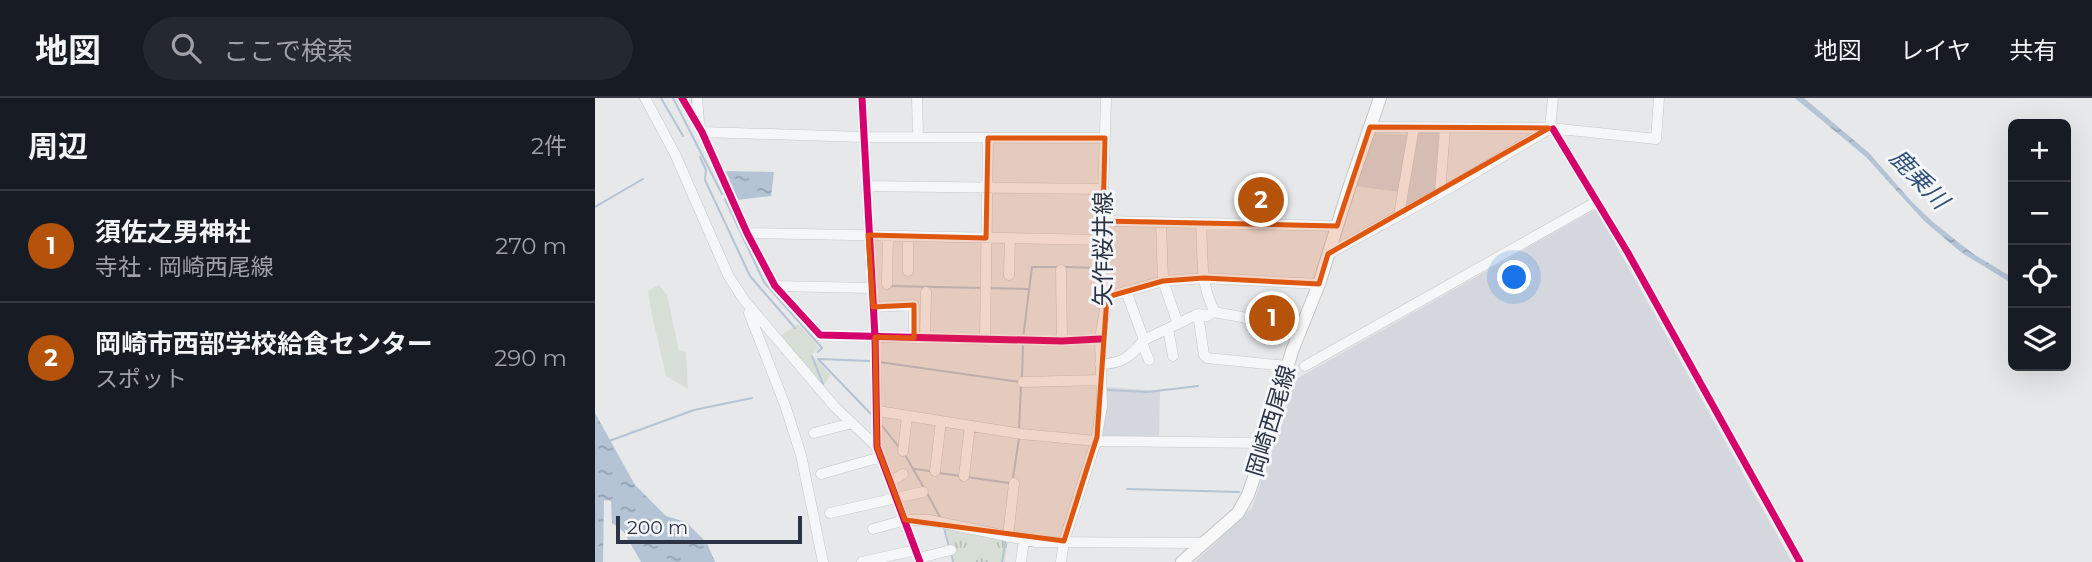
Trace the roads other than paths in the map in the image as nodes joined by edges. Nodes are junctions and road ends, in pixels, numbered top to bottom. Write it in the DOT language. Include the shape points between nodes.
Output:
graph roads {
  1 [pos="645,98"];
  2 [pos="682,98"];
  3 [pos="697,98"];
  4 [pos="862,98"];
  5 [pos="917,98"];
  6 [pos="1106,98"];
  7 [pos="1380,98"];
  8 [pos="1553,98"];
  9 [pos="1659,98"];
  10 [pos="1370,127"];
  11 [pos="1414,127"];
  12 [pos="1445,128"];
  13 [pos="1551,129"];
  14 [pos="702,132"];
  15 [pos="918,136"];
  16 [pos="863,137"];
  17 [pos="988,138"];
  18 [pos="1105,138"];
  19 [pos="866,186"];
  20 [pos="987,189"];
  21 [pos="1103,189"];
  22 [pos="1440,193"];
  23 [pos="1596,202"];
  24 [pos="1399,215"];
  25 [pos="1103,221"];
  26 [pos="1161,222"];
  27 [pos="1201,224"];
  28 [pos="1336,226"];
  29 [pos="747,233"];
  30 [pos="868,235"];
  31 [pos="888,236"];
  32 [pos="908,236"];
  33 [pos="986,238"];
  34 [pos="1010,239"];
  35 [pos="1103,240"];
  36 [pos="1328,254"];
  37 [pos="1061,270"];
  38 [pos="908,271"];
  39 [pos="1009,275"];
  40 [pos="1204,278"];
  41 [pos="1163,281"];
  42 [pos="887,284"];
  43 [pos="1319,284"];
  44 [pos="775,286"];
  45 [pos="872,288"];
  46 [pos="1126,291"];
  47 [pos="926,292"];
  48 [pos="1107,297"];
  49 [pos="744,300"];
  50 [pos="873,307"];
  51 [pos="1213,312"];
  52 [pos="1198,314"];
  53 [pos="1173,327"];
  54 [pos="1299,335"];
  55 [pos="876,337"];
  56 [pos="914,338"];
  57 [pos="925,338"];
  58 [pos="1100,339"];
  59 [pos="985,340"];
  60 [pos="1062,341"];
  61 [pos="1143,341"];
  62 [pos="1173,356"];
  63 [pos="1149,360"];
  64 [pos="1100,364"];
  65 [pos="1288,366"];
  66 [pos="1305,366"];
  67 [pos="1101,380"];
  68 [pos="1023,382"];
  69 [pos="878,411"];
  70 [pos="907,416"];
  71 [pos="941,421"];
  72 [pos="852,423"];
  73 [pos="970,426"];
  74 [pos="814,433"];
  75 [pos="1096,441"];
  76 [pos="1266,443"];
  77 [pos="877,447"];
  78 [pos="903,451"];
  79 [pos="881,457"];
  80 [pos="935,471"];
  81 [pos="821,474"];
  82 [pos="903,474"];
  83 [pos="964,476"];
  84 [pos="890,482"];
  85 [pos="1014,483"];
  86 [pos="923,492"];
  87 [pos="896,498"];
  88 [pos="829,513"];
  89 [pos="905,520"];
  90 [pos="873,529"];
  91 [pos="1008,537"];
  92 [pos="1024,540"];
  93 [pos="1064,541"];
  94 [pos="1204,543"];
  95 [pos="951,550"];
  96 [pos="918,557"];
  97 [pos="882,560"];
  98 [pos="823,562"];
  99 [pos="862,562"];
  100 [pos="1021,562"];
  101 [pos="1061,562"];
  102 [pos="1182,562"];
  103 [pos="1800,562"];
  1 -- 49 [label="street" via="727,275"];
  2 -- 14 [label="street"];
  3 -- 14 [label="street"];
  4 -- 16 [label="street"];
  5 -- 15 [label="street"];
  6 -- 18 [label="street, 矢作桜井線"];
  7 -- 10 [label="main road, 岡崎西尾線"];
  8 -- 13 [label="street"];
  9 -- 13 [label="street" via="1655,139"];
  10 -- 11 [label="street"];
  10 -- 28 [label="main road, 岡崎西尾線"];
  11 -- 12 [label="street"];
  11 -- 24 [label="street"];
  12 -- 13 [label="street"];
  12 -- 22 [label="street"];
  13 -- 22 [label="street"];
  13 -- 23 [label="street"];
  14 -- 16 [label="street"];
  14 -- 29 [label="street"];
  15 -- 16 [label="street"];
  15 -- 17 [label="street"];
  16 -- 19 [label="street"];
  17 -- 18 [label="street"];
  17 -- 20 [label="street"];
  18 -- 21 [label="street, 矢作桜井線"];
  19 -- 20 [label="street"];
  19 -- 30 [label="street"];
  20 -- 21 [label="street"];
  20 -- 33 [label="street"];
  21 -- 25 [label="street, 矢作桜井線"];
  22 -- 24 [label="street"];
  23 -- 66 [label="street"];
  23 -- 103 [label="street" via="1760,481"];
  24 -- 36 [label="street"];
  25 -- 26 [label="street"];
  25 -- 35 [label="street, 矢作桜井線"];
  26 -- 27 [label="street"];
  26 -- 41 [label="street"];
  27 -- 28 [label="street"];
  27 -- 40 [label="street"];
  28 -- 36 [label="main road, 岡崎西尾線"];
  29 -- 30 [label="street"];
  29 -- 44 [label="street"];
  30 -- 31 [label="street"];
  30 -- 45 [label="street"];
  31 -- 32 [label="street"];
  31 -- 42 [label="street"];
  32 -- 33 [label="street"];
  32 -- 38 [label="street"];
  33 -- 34 [label="street"];
  33 -- 59 [label="street"];
  34 -- 35 [label="street"];
  34 -- 39 [label="street"];
  35 -- 48 [label="street, 矢作桜井線" via="1101,269"];
  36 -- 43 [label="main road, 岡崎西尾線"];
  37 -- 60 [label="street"];
  40 -- 41 [label="street"];
  40 -- 43 [label="street"];
  40 -- 51 [label="street"];
  41 -- 46 [label="street"];
  41 -- 53 [label="street"];
  43 -- 54 [label="main road, 岡崎西尾線"];
  44 -- 45 [label="street"];
  44 -- 55 [label="street" via="820,335"];
  45 -- 50 [label="street"];
  46 -- 48 [label="street"];
  46 -- 61 [label="street"];
  47 -- 57 [label="street"];
  48 -- 58 [label="street, 矢作桜井線"];
  49 -- 72 [label="street"];
  49 -- 98 [label="street" via="801,455"];
  50 -- 55 [label="street"];
  50 -- 56 [label="street" via="914,305"];
  51 -- 52 [label="street"];
  51 -- 54 [label="street"];
  52 -- 53 [label="street"];
  52 -- 65 [label="street" via="1207,358"];
  53 -- 61 [label="street"];
  53 -- 62 [label="street"];
  54 -- 65 [label="main road, 岡崎西尾線"];
  55 -- 56 [label="street"];
  55 -- 69 [label="street"];
  56 -- 57 [label="street"];
  57 -- 59 [label="street"];
  58 -- 60 [label="street"];
  58 -- 64 [label="street, 矢作桜井線"];
  59 -- 60 [label="street"];
  61 -- 63 [label="street"];
  61 -- 64 [label="street" via="1129,357"];
  64 -- 67 [label="street, 矢作桜井線"];
  65 -- 76 [label="main road, 岡崎西尾線"];
  67 -- 68 [label="street"];
  67 -- 75 [label="street, 矢作桜井線"];
  69 -- 70 [label="street"];
  69 -- 77 [label="street"];
  70 -- 71 [label="street"];
  70 -- 78 [label="street"];
  71 -- 73 [label="street"];
  71 -- 80 [label="street"];
  72 -- 74 [label="street"];
  72 -- 77 [label="street"];
  73 -- 75 [label="street"];
  73 -- 83 [label="street"];
  75 -- 76 [label="street"];
  75 -- 93 [label="street, 矢作桜井線"];
  76 -- 94 [label="main road, 岡崎西尾線" via="1244,505"];
  77 -- 79 [label="street"];
  79 -- 81 [label="street"];
  79 -- 84 [label="street"];
  82 -- 84 [label="street"];
  84 -- 87 [label="street"];
  85 -- 91 [label="street"];
  86 -- 87 [label="street"];
  87 -- 88 [label="street"];
  87 -- 89 [label="street"];
  89 -- 90 [label="street"];
  89 -- 91 [label="street" via="929,520"];
  89 -- 96 [label="street"];
  91 -- 92 [label="street"];
  92 -- 93 [label="street"];
  92 -- 100 [label="street"];
  93 -- 94 [label="street"];
  93 -- 101 [label="street, 矢作桜井線"];
  94 -- 102 [label="main road, 岡崎西尾線"];
  95 -- 96 [label="street"];
  96 -- 97 [label="street"];
  97 -- 99 [label="street"];
}
